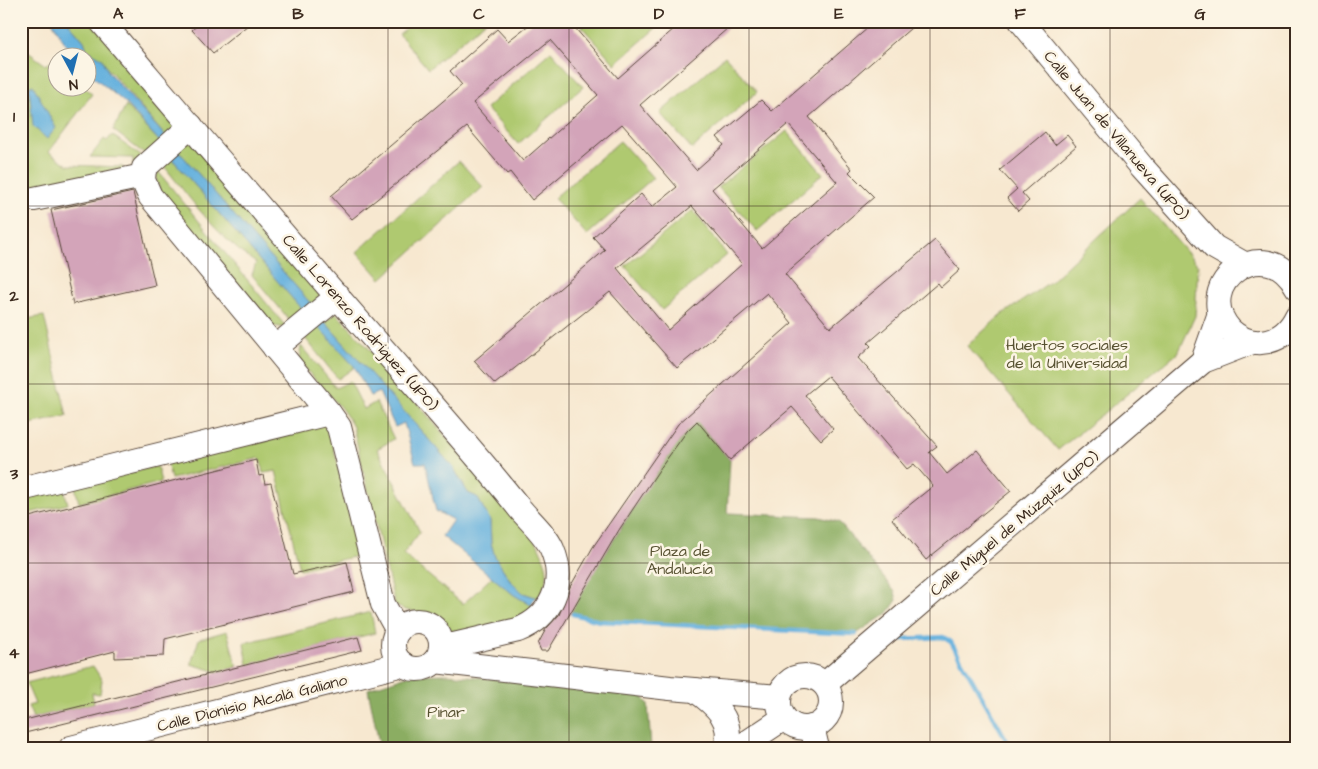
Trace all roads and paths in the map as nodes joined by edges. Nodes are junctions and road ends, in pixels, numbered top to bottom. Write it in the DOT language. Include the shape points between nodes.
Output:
graph roads {
  1 [pos="101,21"];
  2 [pos="1020,21"];
  3 [pos="184,132"];
  4 [pos="149,167"];
  5 [pos="34,199"];
  6 [pos="1214,248"];
  7 [pos="1244,264"];
  8 [pos="1293,276"];
  9 [pos="1221,288"];
  10 [pos="329,303"];
  11 [pos="1220,313"];
  12 [pos="1297,316"];
  13 [pos="1252,342"];
  14 [pos="275,348"];
  15 [pos="1203,361"];
  16 [pos="329,413"];
  17 [pos="21,489"];
  18 [pos="398,631"];
  19 [pos="438,655"];
  20 [pos="403,664"];
  21 [pos="825,684"];
  22 [pos="695,690"];
  23 [pos="782,708"];
  24 [pos="815,737"];
  25 [pos="71,748"];
  26 [pos="726,748"];
  27 [pos="738,748"];
  1 -- 3 [label="street, Calle Lorenzo Rodríguez (UPO)"];
  2 -- 6 [label="street, Calle Juan de Villanueva (UPO)"];
  3 -- 4 [label="street"];
  3 -- 10 [label="street, Calle Lorenzo Rodríguez (UPO)"];
  4 -- 5 [label="street"];
  4 -- 14 [label="street" via="150,196"];
  6 -- 7 [label="street, Calle Juan de Villanueva (UPO)"];
  6 -- 9 [label="street"];
  7 -- 8 [label="street" via="1266,262"];
  7 -- 9 [label="street" via="1226,278"];
  9 -- 11 [label="street, Calle Miguel de Múzquiz (UPO)"];
  10 -- 14 [label="street"];
  10 -- 19 [label="street, Calle Lorenzo Rodríguez (UPO)" via="481,460 552,548 558,570 556,596 545,613 518,630"];
  11 -- 13 [label="street" via="1232,332"];
  11 -- 15 [label="street, Calle Miguel de Múzquiz (UPO)"];
  12 -- 13 [label="street, Calle Miguel de Múzquiz (UPO)" via="1280,337"];
  13 -- 15 [label="street, Calle Miguel de Múzquiz (UPO)"];
  14 -- 16 [label="street"];
  15 -- 21 [label="street, Calle Miguel de Múzquiz (UPO)"];
  16 -- 17 [label="street"];
  16 -- 18 [label="street" via="339,427 382,604"];
  18 -- 19 [label="street" via="412,622 426,623 438,633"];
  18 -- 20 [label="street" via="393,646"];
  19 -- 20 [label="street" via="421,669"];
  19 -- 22 [label="street"];
  20 -- 25 [label="street, Calle Dionisio Alcalá Galiano"];
  21 -- 23 [label="street" via="809,676 800,676 786,684"];
  21 -- 24 [label="street" via="831,700 830,709"];
  22 -- 23 [label="street"];
  22 -- 26 [label="street" via="724,717 729,730"];
  23 -- 24 [label="street" via="796,726"];
  23 -- 27 [label="street"];
}
